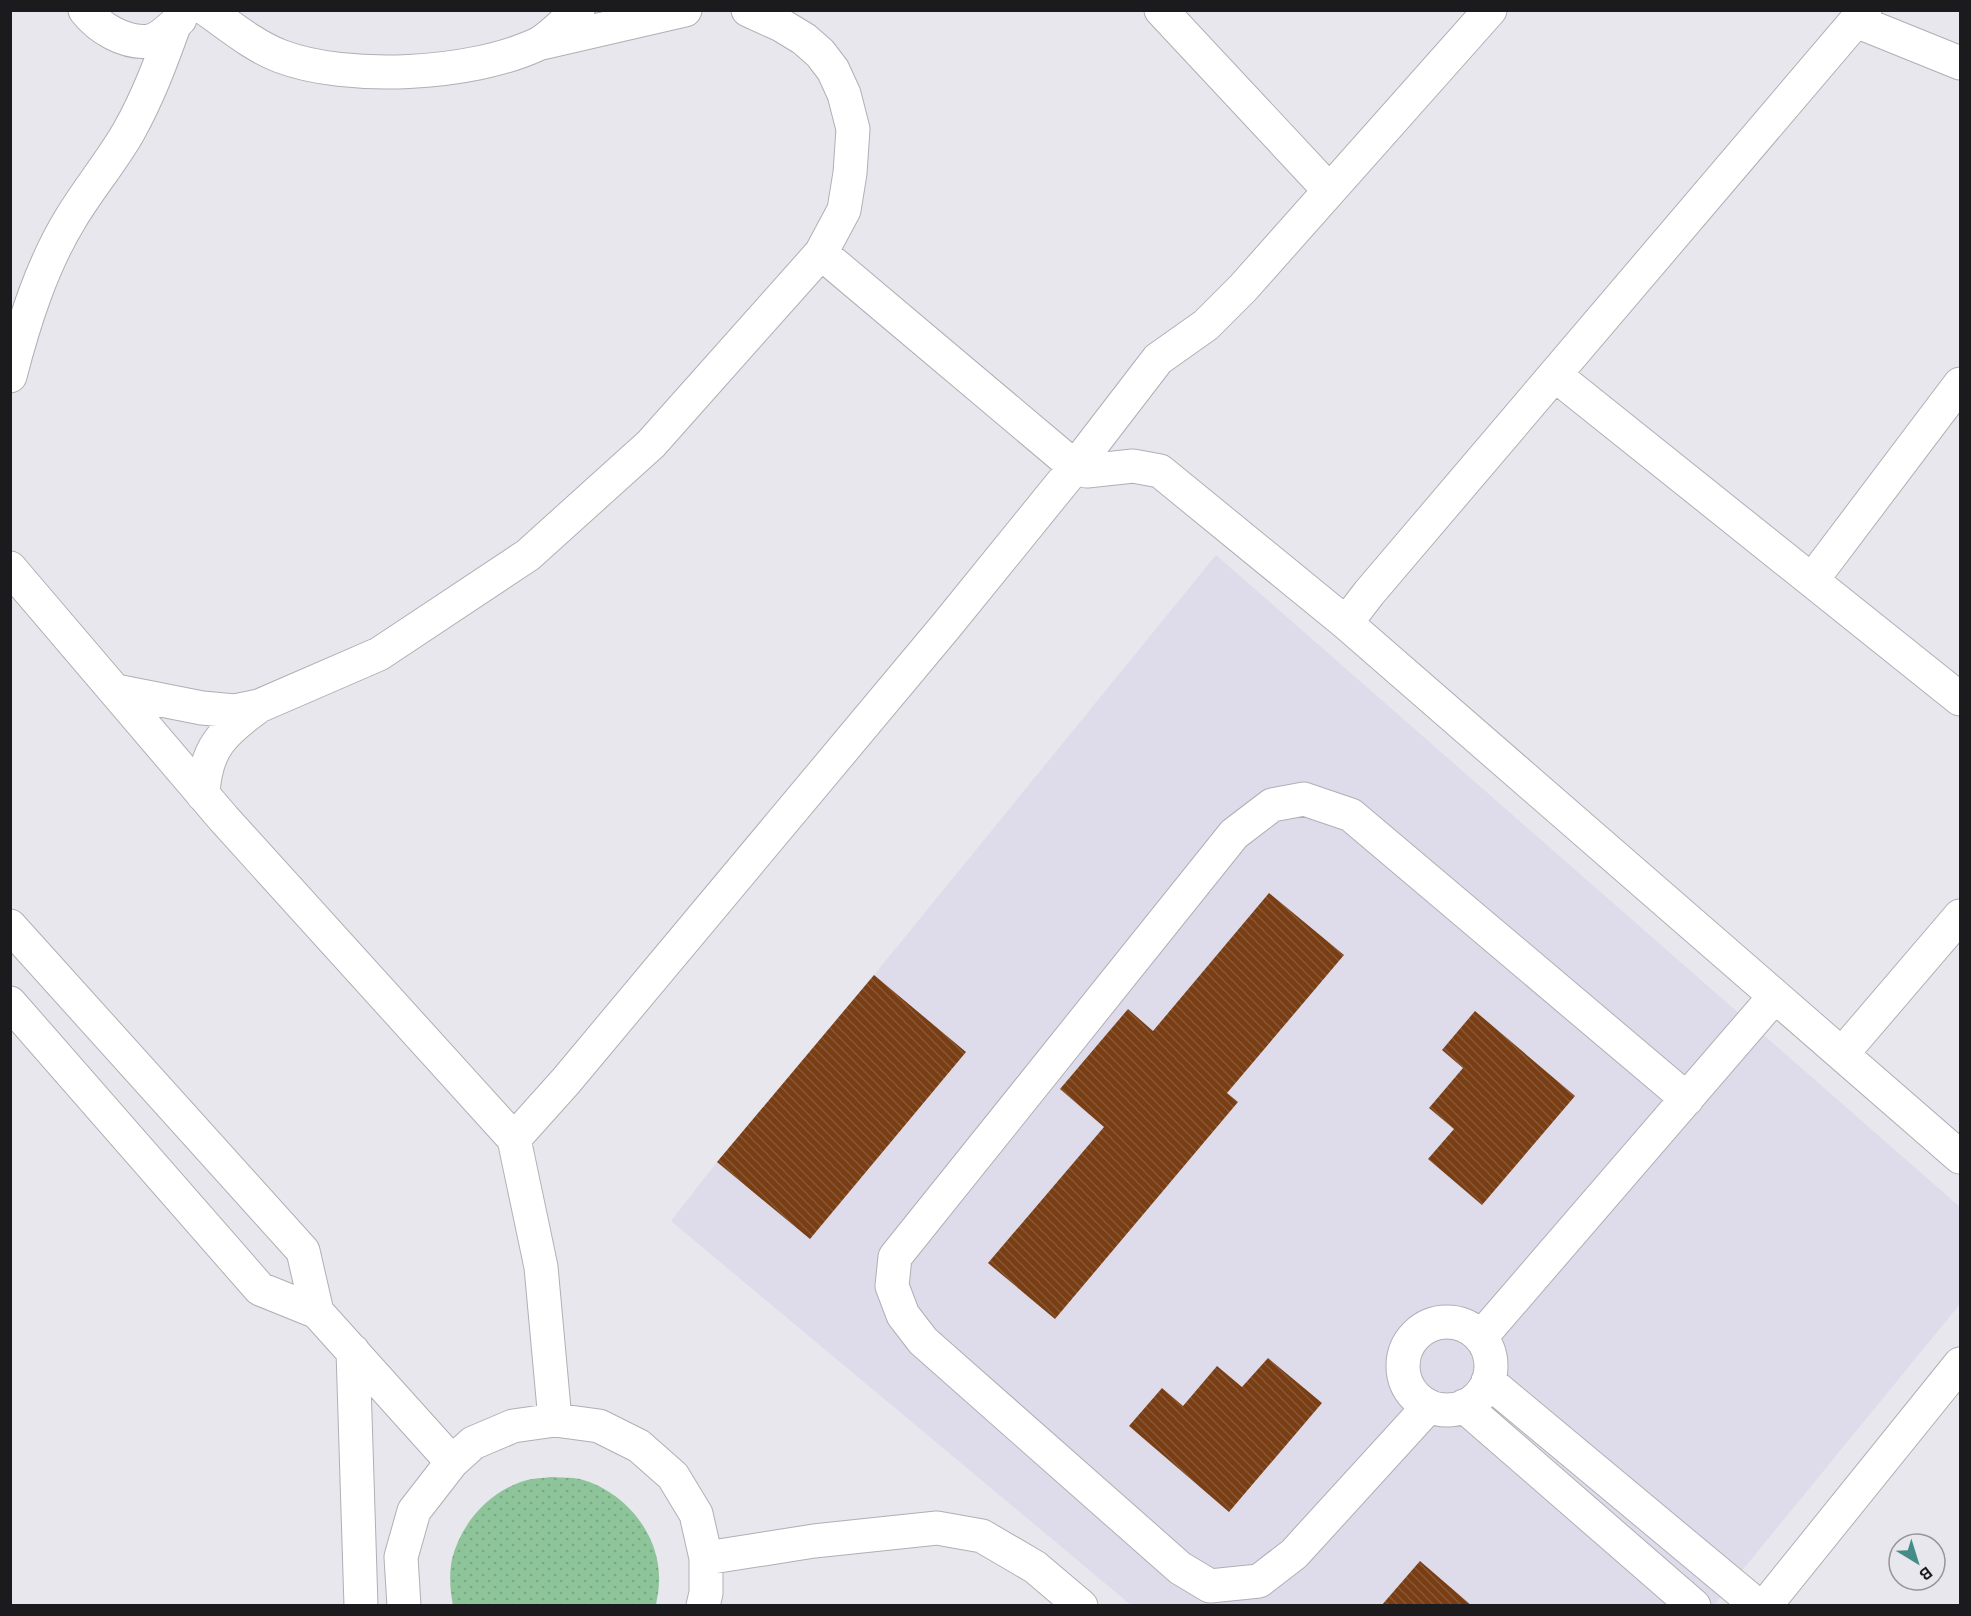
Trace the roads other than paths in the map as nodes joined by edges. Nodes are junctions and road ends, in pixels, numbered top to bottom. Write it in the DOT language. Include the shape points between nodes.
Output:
graph roads {
  1 [pos="85,10"];
  2 [pos="207,10"];
  3 [pos="578,10"];
  4 [pos="685,10"];
  5 [pos="1161,10"];
  6 [pos="1490,10"];
  7 [pos="751,11"];
  8 [pos="1860,16"];
  9 [pos="180,18"];
  10 [pos="538,44"];
  11 [pos="1960,63"];
  12 [pos="1329,190"];
  13 [pos="821,253"];
  14 [pos="1555,375"];
  15 [pos="10,376"];
  16 [pos="1960,384"];
  17 [pos="1075,467"];
  18 [pos="10,568"];
  19 [pos="1812,580"];
  20 [pos="1346,623"];
  21 [pos="116,691"];
  22 [pos="1960,699"];
  23 [pos="259,706"];
  24 [pos="203,795"];
  25 [pos="1960,916"];
  26 [pos="10,926"];
  27 [pos="1775,996"];
  28 [pos="10,1003"];
  29 [pos="1842,1054"];
  30 [pos="1687,1099"];
  31 [pos="514,1139"];
  32 [pos="1960,1157"];
  33 [pos="317,1312"];
  34 [pos="1480,1337"];
  35 [pos="353,1351"];
  36 [pos="1960,1364"];
  37 [pos="1488,1381"];
  38 [pos="1429,1406"];
  39 [pos="1464,1406"];
  40 [pos="555,1420"];
  41 [pos="1556,1438"];
  42 [pos="452,1462"];
  43 [pos="1530,1464"];
  44 [pos="1616,1488"];
  45 [pos="1589,1516"];
  46 [pos="706,1558"];
  47 [pos="361,1605"];
  48 [pos="404,1605"];
  49 [pos="703,1605"];
  50 [pos="1081,1605"];
  51 [pos="1694,1605"];
  52 [pos="1758,1605"];
  53 [pos="1765,1605"];
  1 -- 9 [label="street" via="119,36 135,41 150,41"];
  2 -- 10 [label="street" via="279,56 335,69 440,70 501,57"];
  3 -- 10 [label="street"];
  4 -- 10 [label="street"];
  5 -- 12 [label="street"];
  6 -- 12 [label="street"];
  7 -- 13 [label="street" via="804,39 820,53 844,94 853,129 850,173 844,210"];
  8 -- 11 [label="street"];
  8 -- 14 [label="street"];
  9 -- 15 [label="street" via="128,132 70,219 51,256"];
  12 -- 17 [label="street" via="1206,325 1158,360"];
  13 -- 17 [label="street"];
  13 -- 23 [label="street" via="651,444 528,555 379,654"];
  14 -- 19 [label="street"];
  14 -- 20 [label="street"];
  16 -- 19 [label="street"];
  17 -- 20 [label="street" via="1087,471 1133,466 1160,471"];
  17 -- 31 [label="street"];
  18 -- 21 [label="street"];
  19 -- 22 [label="street"];
  20 -- 27 [label="street"];
  21 -- 23 [label="street" via="201,708 234,711"];
  21 -- 24 [label="street"];
  23 -- 24 [label="street" via="218,740 204,774"];
  24 -- 31 [label="street"];
  25 -- 29 [label="street"];
  26 -- 33 [label="street" via="303,1251"];
  27 -- 29 [label="street"];
  27 -- 30 [label="street"];
  28 -- 33 [label="street" via="260,1289"];
  29 -- 32 [label="street"];
  30 -- 34 [label="street"];
  30 -- 38 [label="street" via="1351,815 1304,799 1272,805 1234,834 896,1257 892,1286 903,1315 923,1341 1180,1568 1210,1586 1259,1581 1294,1554"];
  31 -- 40 [label="street" via="541,1267"];
  33 -- 35 [label="street"];
  34 -- 37 [label="street" via="1489,1351"];
  34 -- 38 [label="street" via="1466,1326 1449,1321 1432,1324 1417,1333 1406,1347 1402,1364 1405,1382 1414,1397"];
  35 -- 42 [label="street"];
  35 -- 47 [label="street"];
  36 -- 53 [label="street"];
  37 -- 39 [label="street" via="1478,1396"];
  37 -- 41 [label="street"];
  38 -- 39 [label="street" via="1447,1410"];
  39 -- 43 [label="street"];
  40 -- 42 [label="street" via="513,1426 473,1443"];
  40 -- 46 [label="street" via="599,1426 639,1446 673,1476 696,1514"];
  41 -- 43 [label="street"];
  41 -- 44 [label="street"];
  42 -- 48 [label="street" via="414,1511 401,1557"];
  43 -- 45 [label="street"];
  44 -- 45 [label="street"];
  44 -- 52 [label="street"];
  45 -- 51 [label="street"];
  46 -- 49 [label="street"];
  46 -- 50 [label="street" via="813,1541 937,1528 982,1536 1035,1567"];
}
